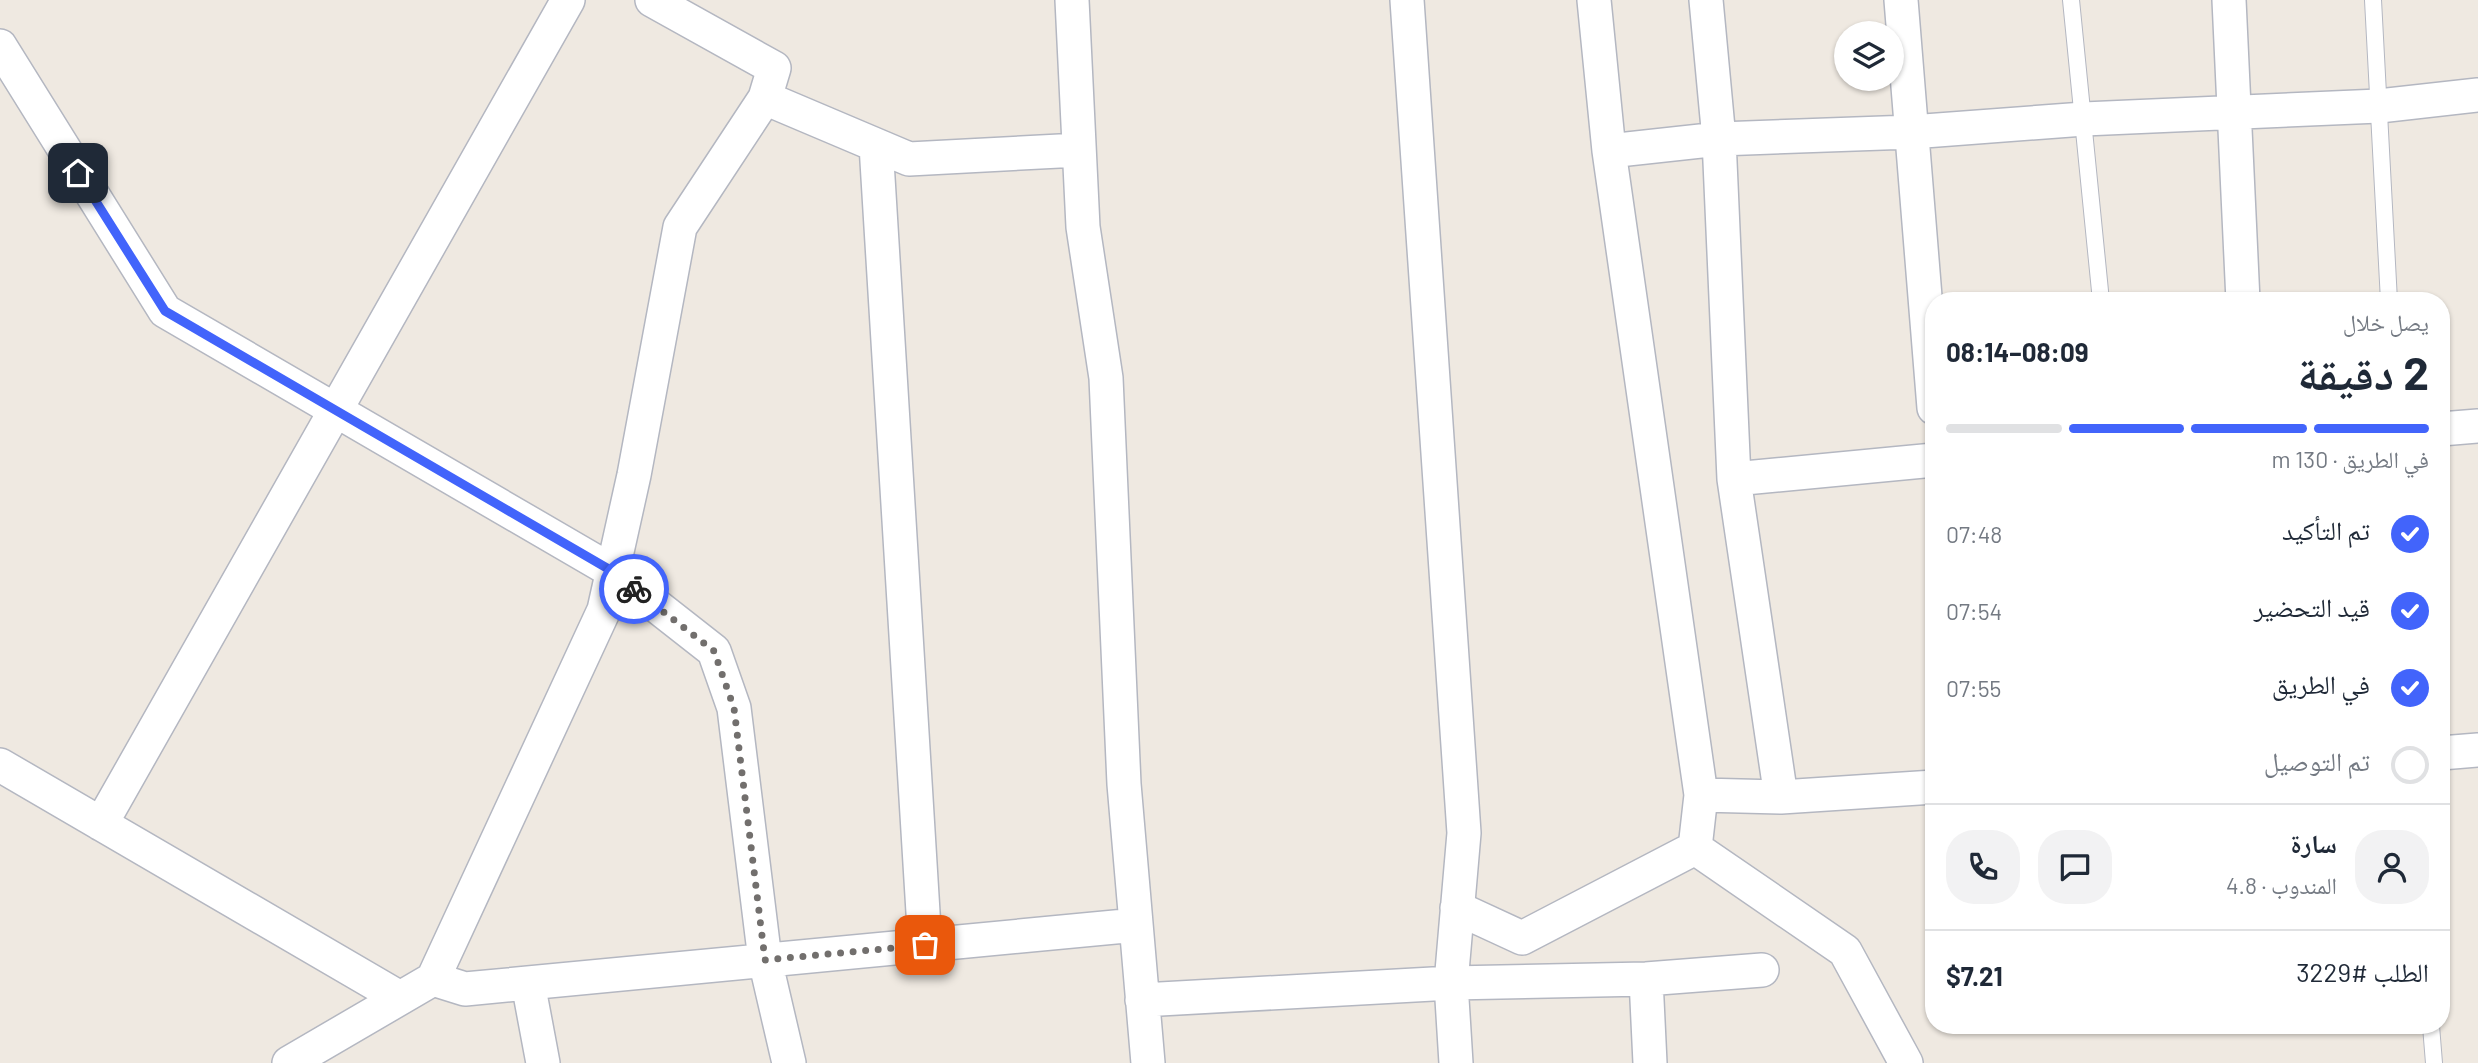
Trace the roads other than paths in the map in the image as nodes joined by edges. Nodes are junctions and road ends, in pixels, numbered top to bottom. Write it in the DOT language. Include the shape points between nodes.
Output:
graph roads {
  1 [pos="568,0"];
  2 [pos="652,0"];
  3 [pos="1072,0"];
  4 [pos="1407,0"];
  5 [pos="1594,0"];
  6 [pos="1706,0"];
  7 [pos="1901,0"];
  8 [pos="2071,0"];
  9 [pos="2229,0"];
  10 [pos="2373,0"];
  11 [pos="0,46"];
  12 [pos="2478,95"];
  13 [pos="765,97"];
  14 [pos="2379,106"];
  15 [pos="2233,113"];
  16 [pos="2084,119"];
  17 [pos="1911,132"];
  18 [pos="1719,139"];
  19 [pos="876,145"];
  20 [pos="1080,150"];
  21 [pos="1609,151"];
  22 [pos="2100,292"];
  23 [pos="2243,292"];
  24 [pos="2389,292"];
  25 [pos="1925,300"];
  26 [pos="335,410"];
  27 [pos="2478,426"];
  28 [pos="2450,428"];
  29 [pos="1925,461"];
  30 [pos="1734,479"];
  31 [pos="612,571"];
  32 [pos="2478,750"];
  33 [pos="2450,752"];
  34 [pos="0,765"];
  35 [pos="1925,788"];
  36 [pos="1701,795"];
  37 [pos="1781,797"];
  38 [pos="101,824"];
  39 [pos="1695,848"];
  40 [pos="1457,908"];
  41 [pos="1136,925"];
  42 [pos="925,945"];
  43 [pos="765,960"];
  44 [pos="1762,970"];
  45 [pos="433,979"];
  46 [pos="1646,979"];
  47 [pos="1451,982"];
  48 [pos="528,983"];
  49 [pos="400,998"];
  50 [pos="1142,1000"];
  51 [pos="2432,1034"];
  52 [pos="289,1063"];
  53 [pos="543,1063"];
  54 [pos="789,1063"];
  55 [pos="1148,1063"];
  56 [pos="1456,1063"];
  57 [pos="1650,1063"];
  58 [pos="1906,1063"];
  59 [pos="2434,1063"];
  1 -- 26 [label="street"];
  2 -- 13 [label="street" via="774,68"];
  3 -- 20 [label="street"];
  4 -- 40 [label="street" via="1464,833"];
  5 -- 21 [label="street"];
  6 -- 18 [label="street"];
  7 -- 17 [label="street"];
  8 -- 16 [label="lane"];
  9 -- 15 [label="street"];
  10 -- 14 [label="lane"];
  11 -- 26 [label="street" via="165,311"];
  12 -- 14 [label="street"];
  13 -- 19 [label="street"];
  13 -- 31 [label="street" via="680,227"];
  14 -- 15 [label="street"];
  14 -- 24 [label="lane"];
  15 -- 16 [label="street"];
  15 -- 23 [label="street"];
  16 -- 17 [label="street"];
  16 -- 22 [label="lane"];
  17 -- 18 [label="street"];
  17 -- 25 [label="street"];
  18 -- 21 [label="street"];
  18 -- 30 [label="street"];
  19 -- 20 [label="street" via="909,159"];
  19 -- 42 [label="street"];
  20 -- 41 [label="street" via="1083,227 1106,378 1124,784"];
  21 -- 36 [label="street"];
  26 -- 31 [label="street"];
  26 -- 38 [label="street"];
  27 -- 28 [label="street"];
  29 -- 30 [label="street"];
  30 -- 37 [label="street"];
  31 -- 43 [label="street" via="714,651 734,708"];
  31 -- 45 [label="street" via="604,610"];
  32 -- 33 [label="street"];
  34 -- 38 [label="street"];
  35 -- 37 [label="street"];
  36 -- 37 [label="street"];
  36 -- 39 [label="street"];
  38 -- 49 [label="street"];
  39 -- 40 [label="street" via="1522,938"];
  39 -- 58 [label="street" via="1845,951"];
  40 -- 47 [label="street"];
  41 -- 42 [label="street"];
  41 -- 50 [label="street"];
  42 -- 43 [label="street"];
  43 -- 48 [label="street"];
  43 -- 54 [label="street"];
  44 -- 46 [label="street"];
  45 -- 48 [label="street" via="465,989"];
  45 -- 49 [label="street"];
  46 -- 47 [label="street"];
  46 -- 57 [label="street"];
  47 -- 50 [label="street"];
  47 -- 56 [label="street"];
  48 -- 53 [label="street"];
  49 -- 52 [label="street"];
  50 -- 55 [label="street"];
  51 -- 59 [label="lane"];
}
